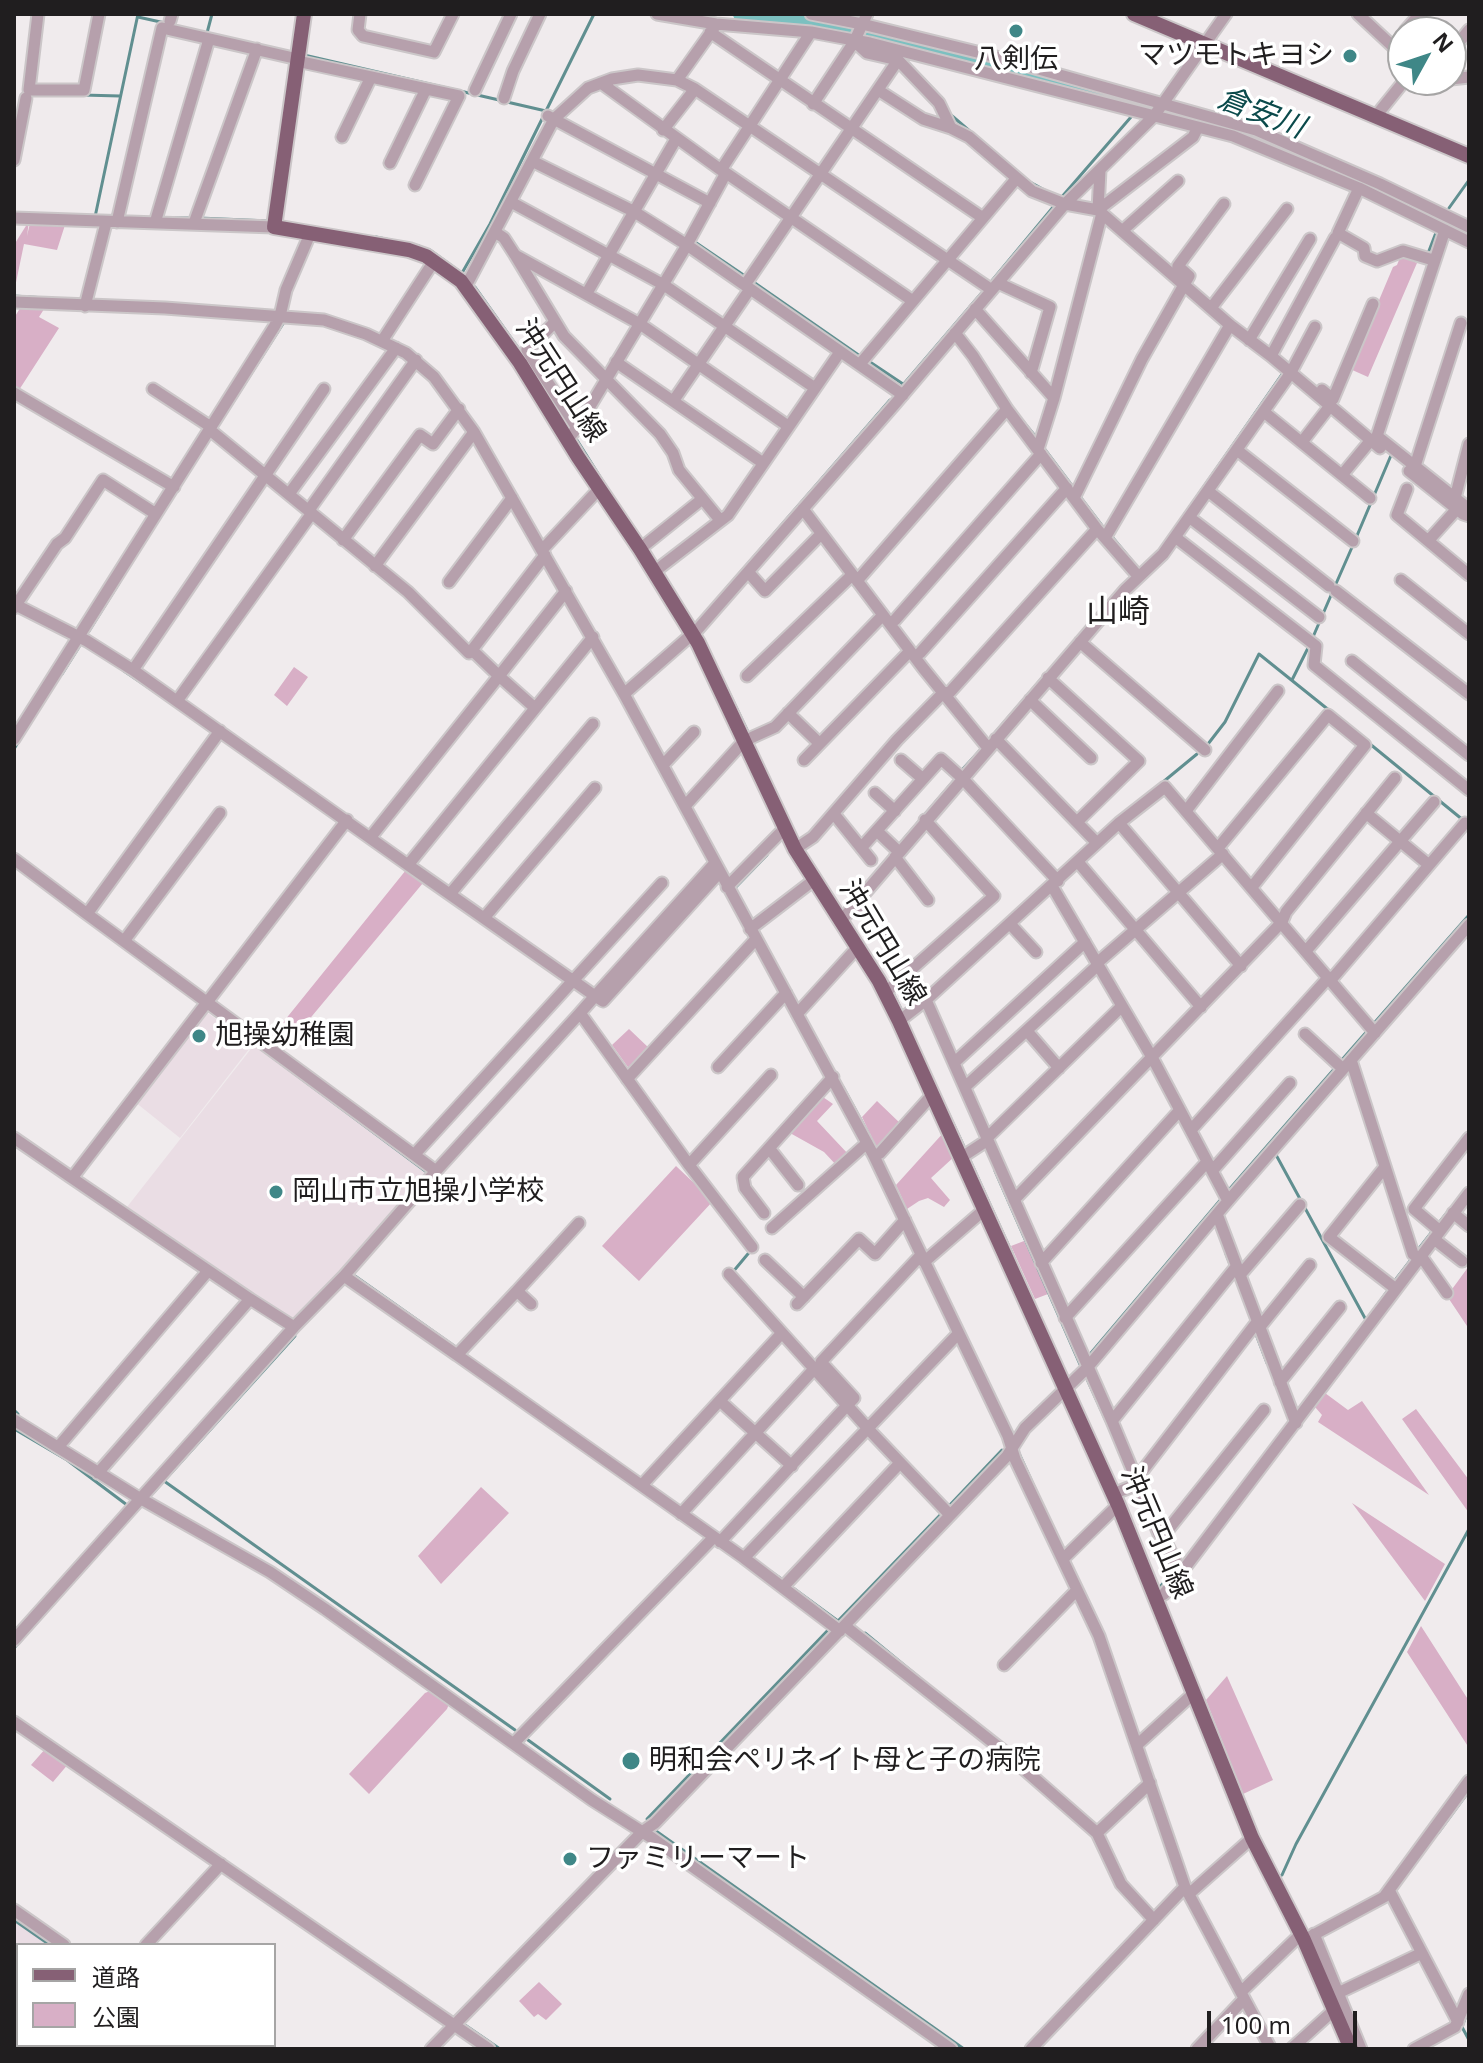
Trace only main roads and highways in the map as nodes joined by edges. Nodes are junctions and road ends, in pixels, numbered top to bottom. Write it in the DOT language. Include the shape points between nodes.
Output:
graph roads {
  1 [pos="304,14"];
  2 [pos="1134,14"];
  3 [pos="1469,156"];
  4 [pos="1351,2049"];
  1 -- 4 [label="main road, 沖元円山線" via="274,227 387,245 434,261 466,286 573,434 600,488 695,631 748,739 784,829 903,1018 1160,1596 1252,1838 1306,1936"];
  2 -- 3 [label="main road"];
}
